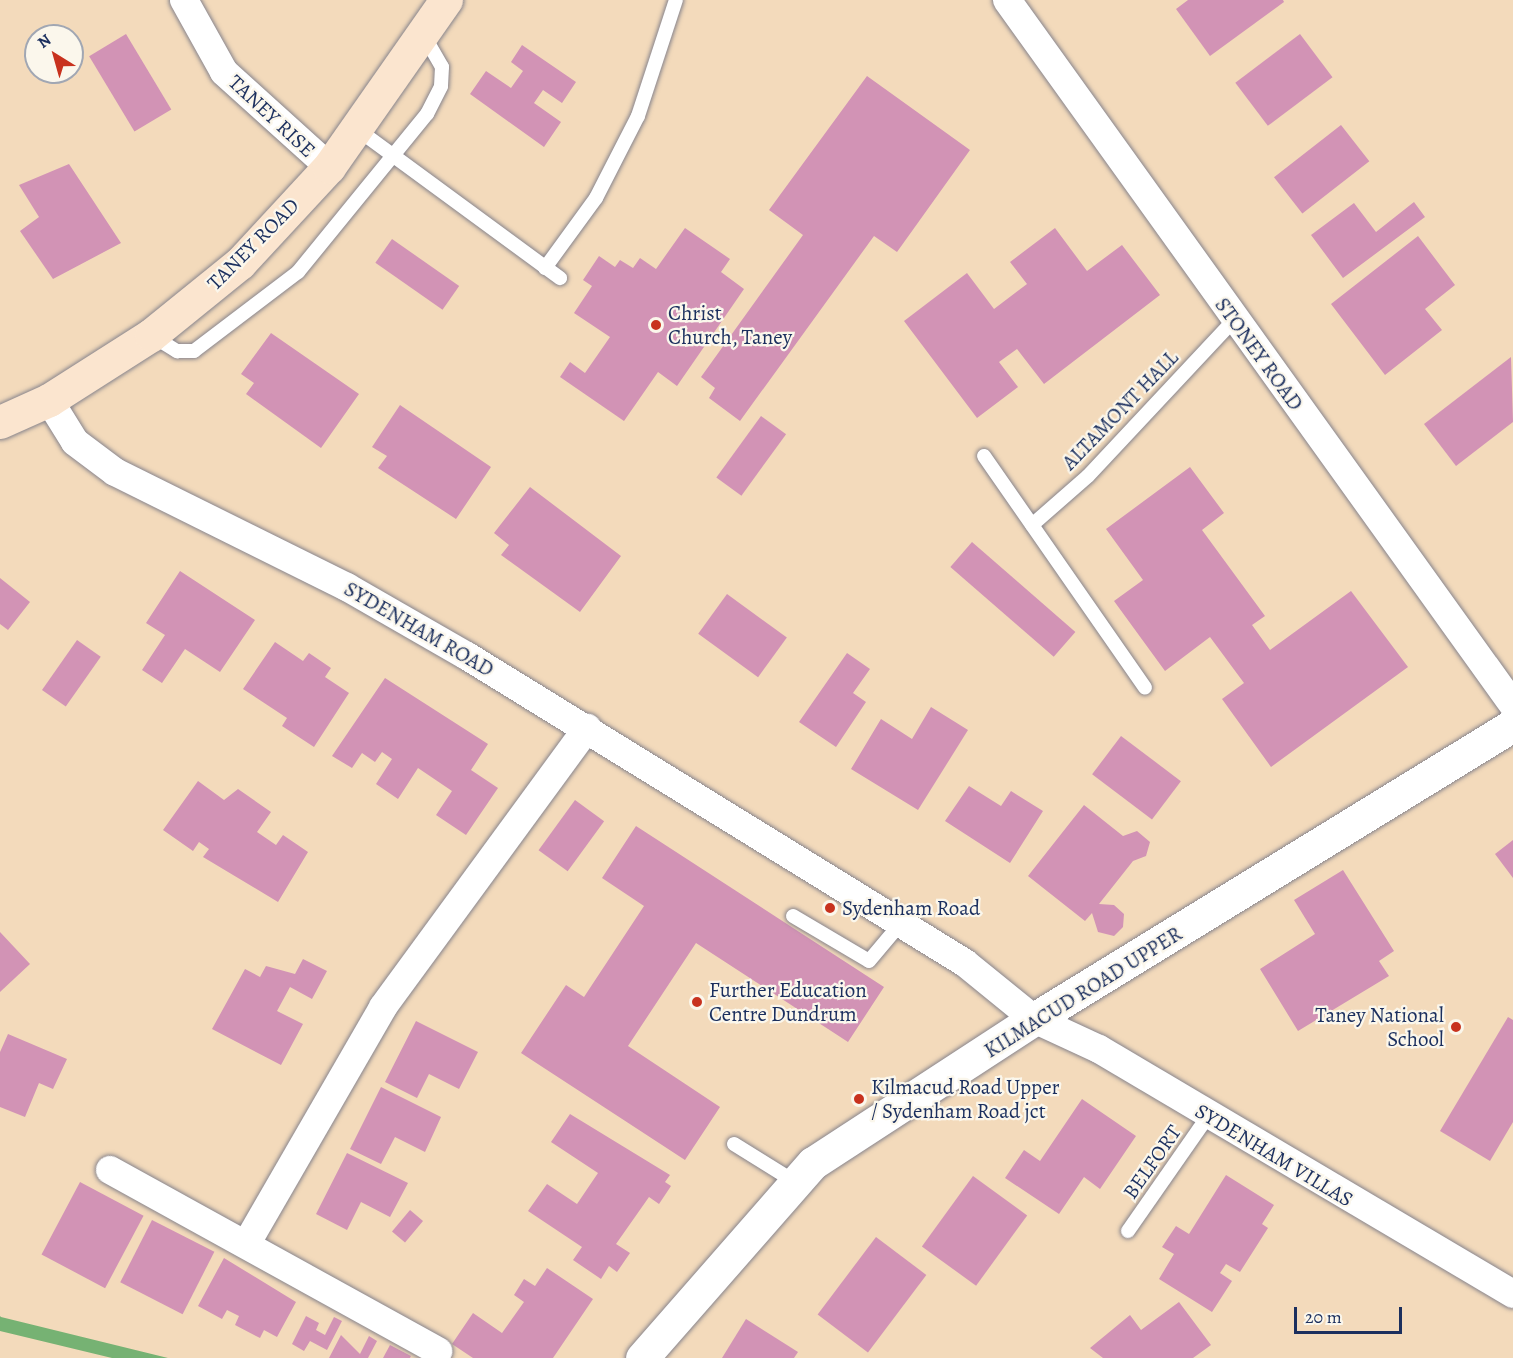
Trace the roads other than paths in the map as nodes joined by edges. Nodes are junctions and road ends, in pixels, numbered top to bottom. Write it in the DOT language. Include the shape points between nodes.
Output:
graph roads {
  1 [pos="184,0"];
  2 [pos="447,0"];
  3 [pos="676,0"];
  4 [pos="1007,0"];
  5 [pos="423,34"];
  6 [pos="357,129"];
  7 [pos="394,156"];
  8 [pos="329,167"];
  9 [pos="545,268"];
  10 [pos="560,278"];
  11 [pos="1234,320"];
  12 [pos="151,335"];
  13 [pos="49,400"];
  14 [pos="0,422"];
  15 [pos="984,456"];
  16 [pos="1032,525"];
  17 [pos="1145,688"];
  18 [pos="1513,705"];
  19 [pos="1513,725"];
  20 [pos="587,728"];
  21 [pos="793,916"];
  22 [pos="901,922"];
  23 [pos="1034,1018"];
  24 [pos="1209,1115"];
  25 [pos="734,1144"];
  26 [pos="110,1170"];
  27 [pos="795,1182"];
  28 [pos="1128,1232"];
  29 [pos="247,1244"];
  30 [pos="1513,1294"];
  31 [pos="438,1351"];
  32 [pos="642,1358"];
  1 -- 8 [label="street, TANEY RISE" via="224,72"];
  2 -- 5 [label="main road, TANEY ROAD"];
  3 -- 9 [label="lane" via="638,116 596,198"];
  4 -- 11 [label="street, STONEY ROAD"];
  5 -- 6 [label="main road, TANEY ROAD"];
  5 -- 7 [label="lane" via="436,49 441,86"];
  6 -- 7 [label="lane"];
  6 -- 8 [label="main road, TANEY ROAD"];
  7 -- 9 [label="lane"];
  7 -- 12 [label="lane" via="298,272 233,324 194,351 177,351"];
  8 -- 12 [label="main road, TANEY ROAD" via="240,263"];
  9 -- 10 [label="lane"];
  11 -- 16 [label="lane, ALTAMONT HALL" via="1088,476"];
  11 -- 18 [label="street, STONEY ROAD"];
  12 -- 13 [label="main road, TANEY ROAD"];
  13 -- 14 [label="main road, TANEY ROAD"];
  13 -- 20 [label="street, SYDENHAM ROAD" via="75,442 115,472 346,587"];
  15 -- 16 [label="lane"];
  16 -- 17 [label="lane"];
  19 -- 23 [label="street, KILMACUD ROAD UPPER"];
  20 -- 22 [label="street, SYDENHAM ROAD"];
  20 -- 29 [label="street" via="383,1007"];
  21 -- 22 [label="lane" via="869,961"];
  22 -- 23 [label="street, SYDENHAM ROAD" via="987,978"];
  23 -- 24 [label="street, SYDENHAM VILLAS" via="1099,1049"];
  23 -- 27 [label="street, KILMACUD ROAD UPPER" via="856,1132"];
  24 -- 28 [label="lane, BELFORT"];
  24 -- 30 [label="street, SYDENHAM VILLAS"];
  25 -- 27 [label="lane"];
  26 -- 29 [label="street"];
  27 -- 32 [label="street, KILMACUD ROAD UPPER"];
  29 -- 31 [label="street"];
}
